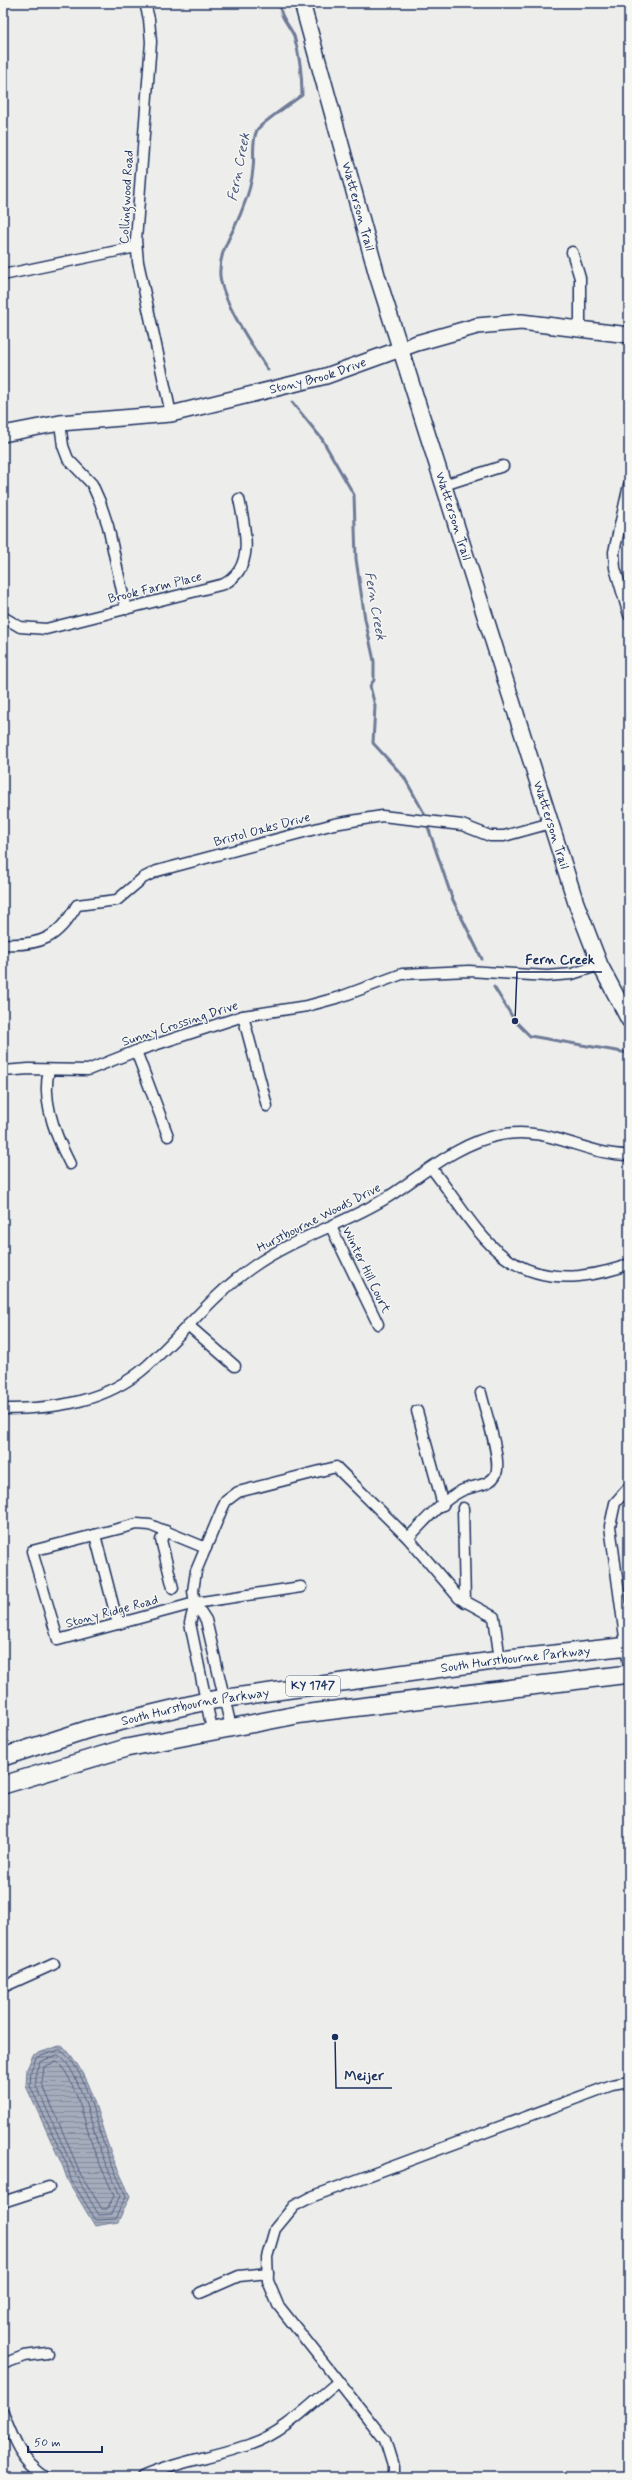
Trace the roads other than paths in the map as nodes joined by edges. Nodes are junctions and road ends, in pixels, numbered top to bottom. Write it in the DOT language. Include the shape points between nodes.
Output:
graph roads {
  1 [pos="145,3"];
  2 [pos="302,3"];
  3 [pos="136,247"];
  4 [pos="572,252"];
  5 [pos="3,275"];
  6 [pos="580,329"];
  7 [pos="629,335"];
  8 [pos="400,349"];
  9 [pos="171,414"];
  10 [pos="60,423"];
  11 [pos="3,434"];
  12 [pos="503,466"];
  13 [pos="444,485"];
  14 [pos="629,485"];
  15 [pos="239,499"];
  16 [pos="126,609"];
  17 [pos="629,615"];
  18 [pos="3,617"];
  19 [pos="551,823"];
  20 [pos="3,944"];
  21 [pos="600,965"];
  22 [pos="243,1016"];
  23 [pos="629,1020"];
  24 [pos="136,1051"];
  25 [pos="49,1070"];
  26 [pos="3,1071"];
  27 [pos="267,1106"];
  28 [pos="168,1136"];
  29 [pos="629,1155"];
  30 [pos="70,1164"];
  31 [pos="432,1169"];
  32 [pos="330,1227"];
  33 [pos="629,1264"];
  34 [pos="378,1324"];
  35 [pos="188,1325"];
  36 [pos="236,1366"];
  37 [pos="481,1393"];
  38 [pos="3,1409"];
  39 [pos="417,1411"];
  40 [pos="629,1487"];
  41 [pos="443,1505"];
  42 [pos="463,1508"];
  43 [pos="166,1531"];
  44 [pos="95,1535"];
  45 [pos="408,1538"];
  46 [pos="206,1548"];
  47 [pos="301,1587"];
  48 [pos="173,1588"];
  49 [pos="465,1602"];
  50 [pos="195,1603"];
  51 [pos="118,1624"];
  52 [pos="628,1646"];
  53 [pos="500,1660"];
  54 [pos="629,1667"];
  55 [pos="629,1674"];
  56 [pos="225,1699"];
  57 [pos="206,1701"];
  58 [pos="231,1727"];
  59 [pos="212,1730"];
  60 [pos="3,1757"];
  61 [pos="3,1785"];
  62 [pos="54,1964"];
  63 [pos="4,1984"];
  64 [pos="629,2082"];
  65 [pos="49,2187"];
  66 [pos="3,2202"];
  67 [pos="268,2273"];
  68 [pos="200,2293"];
  69 [pos="48,2353"];
  70 [pos="3,2364"];
  71 [pos="338,2382"];
  72 [pos="3,2413"];
  73 [pos="45,2477"];
  74 [pos="142,2477"];
  75 [pos="393,2477"];
  1 -- 3 [label="street, Collingwood Road" via="150,19 151,42"];
  2 -- 8 [label="main road, Watterson Trail"];
  3 -- 5 [label="street"];
  3 -- 9 [label="street, Collingwood Road"];
  4 -- 6 [label="street" via="580,278"];
  6 -- 7 [label="main road, Stony Brook Drive"];
  6 -- 8 [label="main road, Stony Brook Drive" via="503,322 477,326"];
  8 -- 9 [label="main road, Stony Brook Drive" via="326,376"];
  8 -- 13 [label="main road, Watterson Trail"];
  9 -- 10 [label="main road, Stony Brook Drive"];
  10 -- 11 [label="main road, Stony Brook Drive"];
  10 -- 16 [label="street" via="62,446 68,459 92,484 100,502 108,526"];
  12 -- 13 [label="street"];
  13 -- 19 [label="main road, Watterson Trail"];
  14 -- 17 [label="street" via="614,552 615,568"];
  15 -- 16 [label="street, Brook Farm Place" via="246,538 245,553 239,572 233,580 216,587"];
  16 -- 18 [label="street, Brook Farm Place" via="46,629 20,627"];
  19 -- 20 [label="street, Bristol Oaks Drive" via="497,836 490,836 462,824 382,816 334,824 157,871 143,878 117,900 77,905 61,929 37,943"];
  19 -- 21 [label="main road, Watterson Trail" via="576,903"];
  21 -- 22 [label="street, Sunny Crossing Drive" via="572,974 547,976 469,971 402,974 308,1006"];
  21 -- 23 [label="main road, Watterson Trail"];
  22 -- 24 [label="street, Sunny Crossing Drive"];
  22 -- 27 [label="street"];
  24 -- 25 [label="street, Sunny Crossing Drive" via="88,1070"];
  24 -- 28 [label="street"];
  25 -- 26 [label="street, Sunny Crossing Drive"];
  25 -- 30 [label="street" via="49,1105 53,1127"];
  29 -- 31 [label="street, Hurstbourne Woods Drive" via="609,1154 553,1136 511,1133 478,1141 457,1151"];
  31 -- 32 [label="street, Hurstbourne Woods Drive" via="385,1199"];
  31 -- 33 [label="street" via="485,1240 518,1267 539,1275 557,1277 605,1272"];
  32 -- 34 [label="street, Winter Hill Court"];
  32 -- 35 [label="street, Hurstbourne Woods Drive" via="280,1250 250,1268 218,1293"];
  35 -- 36 [label="street"];
  35 -- 38 [label="street, Hurstbourne Woods Drive" via="147,1366 108,1391 63,1406"];
  37 -- 41 [label="street" via="497,1461 496,1474 490,1482 462,1490"];
  39 -- 41 [label="street"];
  40 -- 52 [label="street" via="615,1503 610,1526"];
  41 -- 45 [label="street"];
  42 -- 49 [label="street"];
  43 -- 44 [label="street, Stony Ridge Road" via="150,1525 137,1524"];
  43 -- 46 [label="street, Stony Ridge Road"];
  43 -- 48 [label="street" via="161,1540"];
  44 -- 51 [label="street"];
  44 -- 51 [label="street, Stony Ridge Road" via="32,1552 58,1640"];
  45 -- 46 [label="street" via="336,1467 238,1492 226,1501"];
  45 -- 49 [label="street"];
  46 -- 50 [label="street" via="196,1571 193,1591"];
  47 -- 50 [label="street, Stony Ridge Road"];
  49 -- 53 [label="street" via="494,1617"];
  50 -- 51 [label="street, Stony Ridge Road"];
  50 -- 56 [label="street" via="206,1620"];
  50 -- 57 [label="street" via="190,1623"];
  52 -- 53 [label="main road, South Hurstbourne Parkway / KY 1747"];
  52 -- 54 [label="street"];
  53 -- 56 [label="main road, South Hurstbourne Parkway / KY 1747"];
  55 -- 58 [label="main road, South Hurstbourne Parkway / KY 1747" via="302,1714"];
  56 -- 57 [label="main road, South Hurstbourne Parkway / KY 1747"];
  56 -- 58 [label="street"];
  57 -- 59 [label="street"];
  57 -- 60 [label="main road, South Hurstbourne Parkway / KY 1747" via="89,1729"];
  58 -- 59 [label="main road, South Hurstbourne Parkway / KY 1747"];
  59 -- 61 [label="main road, South Hurstbourne Parkway / KY 1747" via="126,1748"];
  62 -- 63 [label="street"];
  64 -- 67 [label="street" via="612,2085 305,2200 294,2206 275,2229 267,2257"];
  65 -- 66 [label="street"];
  67 -- 68 [label="street" via="238,2276"];
  67 -- 71 [label="street" via="268,2281 278,2305"];
  69 -- 70 [label="street" via="24,2356"];
  71 -- 74 [label="street" via="280,2430 252,2444 158,2470"];
  71 -- 75 [label="street" via="385,2440 393,2466"];
  72 -- 73 [label="street" via="16,2446 30,2466"];
}
